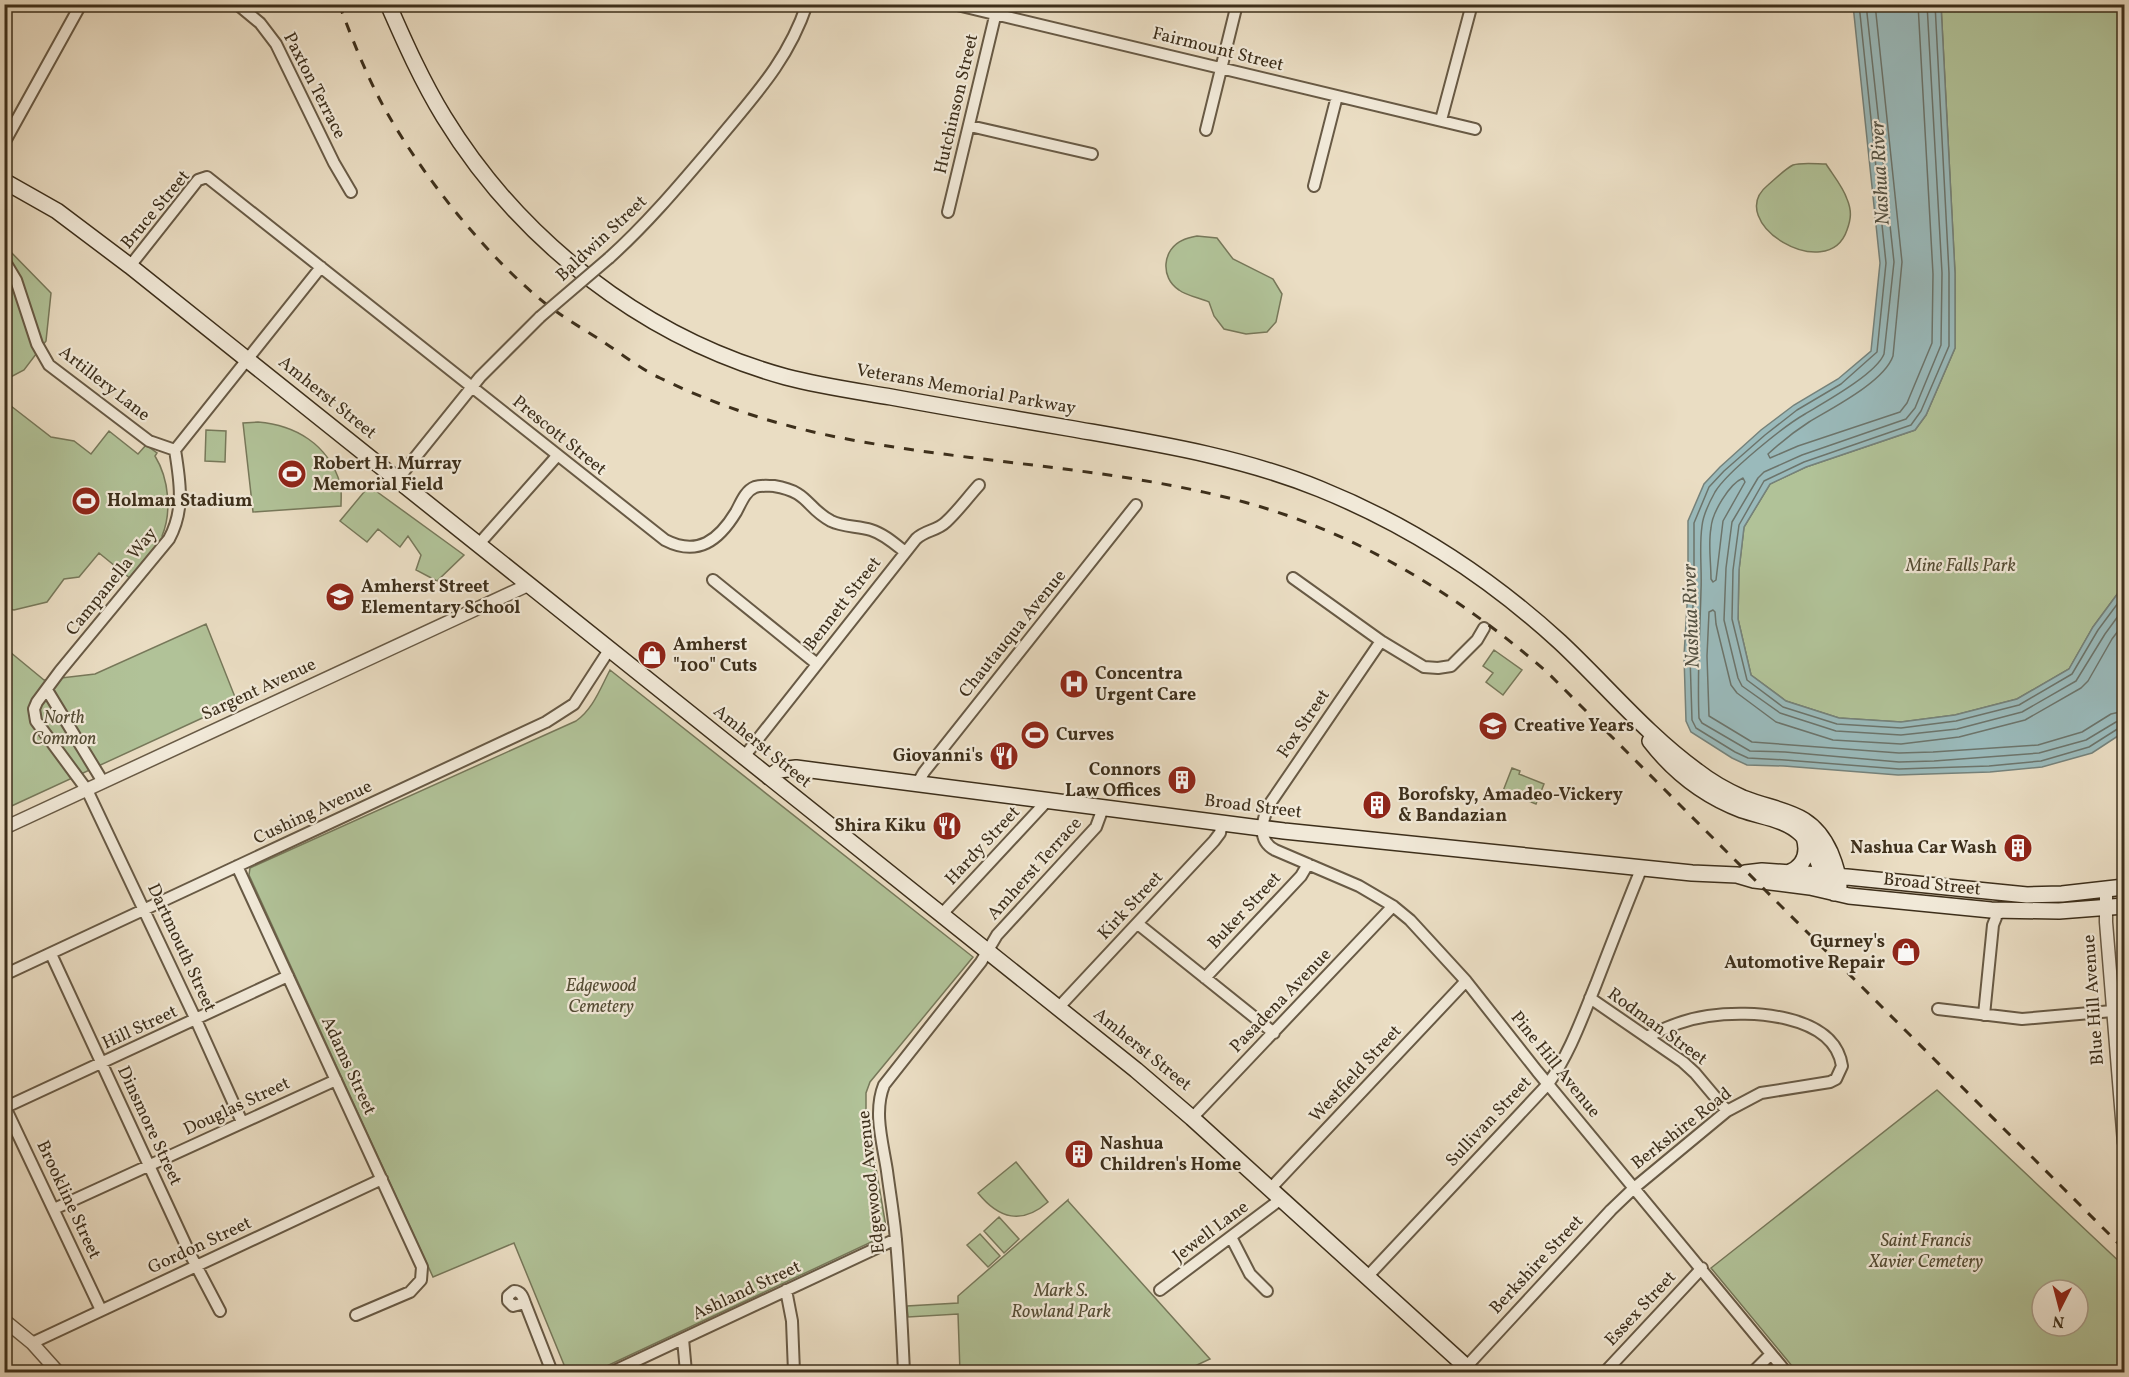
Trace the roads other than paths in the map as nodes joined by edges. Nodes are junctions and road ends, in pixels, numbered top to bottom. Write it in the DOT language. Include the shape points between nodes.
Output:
graph roads {
  1 [pos="81,4"];
  2 [pos="237,4"];
  3 [pos="388,4"];
  4 [pos="807,4"];
  5 [pos="953,4"];
  6 [pos="1237,4"];
  7 [pos="1472,4"];
  8 [pos="997,10"];
  9 [pos="1221,67"];
  10 [pos="1336,96"];
  11 [pos="1441,120"];
  12 [pos="970,126"];
  13 [pos="1475,129"];
  14 [pos="1206,130"];
  15 [pos="4,143"];
  16 [pos="1092,154"];
  17 [pos="207,177"];
  18 [pos="4,181"];
  19 [pos="1314,186"];
  20 [pos="351,192"];
  21 [pos="948,212"];
  22 [pos="4,260"];
  23 [pos="130,266"];
  24 [pos="321,267"];
  25 [pos="246,358"];
  26 [pos="472,387"];
  27 [pos="174,450"];
  28 [pos="557,456"];
  29 [pos="397,480"];
  30 [pos="979,485"];
  31 [pos="1136,506"];
  32 [pos="478,545"];
  33 [pos="905,552"];
  34 [pos="1293,578"];
  35 [pos="713,580"];
  36 [pos="528,585"];
  37 [pos="1484,628"];
  38 [pos="1381,641"];
  39 [pos="609,650"];
  40 [pos="817,664"];
  41 [pos="47,690"];
  42 [pos="1625,708"];
  43 [pos="743,758"];
  44 [pos="769,777"];
  45 [pos="104,782"];
  46 [pos="918,784"];
  47 [pos="87,790"];
  48 [pos="1047,801"];
  49 [pos="1103,808"];
  50 [pos="1222,823"];
  51 [pos="4,828"];
  52 [pos="1263,828"];
  53 [pos="1804,837"];
  54 [pos="1308,864"];
  55 [pos="237,866"];
  56 [pos="1642,867"];
  57 [pos="1788,873"];
  58 [pos="1737,875"];
  59 [pos="1823,875"];
  60 [pos="1839,876"];
  61 [pos="2124,887"];
  62 [pos="2106,889"];
  63 [pos="1831,893"];
  64 [pos="1393,906"];
  65 [pos="2124,906"];
  66 [pos="2106,908"];
  67 [pos="144,910"];
  68 [pos="2002,911"];
  69 [pos="942,914"];
  70 [pos="1138,924"];
  71 [pos="987,951"];
  72 [pos="51,954"];
  73 [pos="4,975"];
  74 [pos="288,976"];
  75 [pos="1205,978"];
  76 [pos="1466,981"];
  77 [pos="1590,998"];
  78 [pos="1059,1007"];
  79 [pos="1938,1009"];
  80 [pos="2119,1011"];
  81 [pos="1984,1015"];
  82 [pos="196,1020"];
  83 [pos="1274,1033"];
  84 [pos="1647,1037"];
  85 [pos="102,1064"];
  86 [pos="336,1080"];
  87 [pos="1548,1084"];
  88 [pos="5,1106"];
  89 [pos="1727,1111"];
  90 [pos="1192,1118"];
  91 [pos="242,1122"];
  92 [pos="2124,1143"];
  93 [pos="150,1165"];
  94 [pos="382,1179"];
  95 [pos="1634,1188"];
  96 [pos="1275,1194"];
  97 [pos="54,1209"];
  98 [pos="1231,1237"];
  99 [pos="896,1239"];
  100 [pos="197,1266"];
  101 [pos="1701,1268"];
  102 [pos="1367,1276"];
  103 [pos="786,1290"];
  104 [pos="1160,1290"];
  105 [pos="1267,1291"];
  106 [pos="525,1303"];
  107 [pos="101,1310"];
  108 [pos="220,1311"];
  109 [pos="356,1315"];
  110 [pos="4,1320"];
  111 [pos="683,1339"];
  112 [pos="32,1343"];
  113 [pos="1770,1354"];
  114 [pos="1468,1370"];
  115 [pos="58,1372"];
  116 [pos="552,1372"];
  117 [pos="612,1372"];
  118 [pos="686,1372"];
  119 [pos="794,1372"];
  120 [pos="904,1372"];
  121 [pos="1605,1372"];
  122 [pos="1753,1372"];
  123 [pos="1786,1372"];
  1 -- 15 [label="street"];
  2 -- 20 [label="street, Paxton Terrace" via="260,23 276,44"];
  3 -- 42 [label="main road, Veterans Memorial Parkway" via="438,108 494,187 570,263 658,323 737,360 800,380 1189,450 1313,486 1405,529 1479,576 1562,644"];
  4 -- 26 [label="street, Baldwin Street, bridge" via="789,47 771,76 662,206 504,351"];
  5 -- 8 [label="street, Fairmount Street"];
  6 -- 9 [label="street"];
  7 -- 11 [label="street"];
  8 -- 9 [label="street, Fairmount Street"];
  8 -- 12 [label="street, Hutchinson Street"];
  9 -- 10 [label="street, Fairmount Street"];
  9 -- 14 [label="street"];
  10 -- 11 [label="street, Fairmount Street"];
  10 -- 19 [label="street"];
  11 -- 13 [label="street, Fairmount Street"];
  12 -- 16 [label="street"];
  12 -- 21 [label="street, Hutchinson Street"];
  17 -- 23 [label="street, Bruce Street" via="198,180"];
  17 -- 24 [label="street, Prescott Street"];
  18 -- 23 [label="main road, Amherst Street" via="57,211"];
  22 -- 27 [label="street, Artillery Lane" via="16,280 37,344 49,365 149,441"];
  23 -- 25 [label="main road, Amherst Street"];
  24 -- 25 [label="street"];
  24 -- 26 [label="street, Prescott Street"];
  25 -- 27 [label="street"];
  25 -- 29 [label="main road, Amherst Street"];
  26 -- 28 [label="street, Prescott Street"];
  26 -- 29 [label="street, Baldwin Street"];
  27 -- 41 [label="street, Campanella Way" via="181,491 178,521 170,539"];
  28 -- 32 [label="street"];
  28 -- 33 [label="street, Prescott Street" via="674,545 694,547 712,540 725,528 748,492 766,485 792,490 831,521 878,532"];
  29 -- 32 [label="main road, Amherst Street"];
  30 -- 33 [label="street, Bennett Street" via="947,522 922,533"];
  31 -- 46 [label="street, Chautauqua Avenue"];
  32 -- 36 [label="main road, Amherst Street"];
  33 -- 40 [label="street, Bennett Street"];
  34 -- 38 [label="street"];
  35 -- 40 [label="street"];
  36 -- 39 [label="main road, Amherst Street"];
  36 -- 45 [label="street, Sargent Avenue"];
  37 -- 38 [label="street" via="1451,666 1438,668 1424,667"];
  38 -- 52 [label="street, Fox Street" via="1271,802"];
  39 -- 43 [label="main road, Amherst Street"];
  39 -- 55 [label="street, Cushing Avenue" via="579,698 559,714"];
  40 -- 43 [label="street, Bennett Street"];
  41 -- 45 [label="street"];
  41 -- 47 [label="street, Campanella Way" via="34,709 36,721"];
  42 -- 53 [label="main road, Veterans Memorial Parkway" via="1663,757 1693,784 1731,805 1785,823"];
  42 -- 60 [label="main road, Veterans Memorial Parkway" via="1714,783 1747,800 1793,813 1810,824 1827,846"];
  43 -- 44 [label="main road, Amherst Street"];
  44 -- 46 [label="main road, Broad Street" via="779,770 793,768"];
  44 -- 69 [label="main road, Amherst Street"];
  45 -- 47 [label="street, Sargent Avenue"];
  46 -- 48 [label="main road, Broad Street"];
  47 -- 51 [label="street, Sargent Avenue"];
  47 -- 67 [label="street, Dartmouth Street"];
  48 -- 49 [label="main road, Broad Street"];
  48 -- 69 [label="street, Hardy Street"];
  49 -- 50 [label="main road, Broad Street"];
  49 -- 71 [label="street, Amherst Terrace" via="1092,832 997,935"];
  50 -- 52 [label="main road, Broad Street"];
  50 -- 70 [label="street, Kirk Street" via="1215,841"];
  52 -- 54 [label="street, Pine Hill Avenue" via="1263,838 1269,847"];
  52 -- 56 [label="main road, Broad Street"];
  53 -- 57 [label="main road" via="1803,862"];
  53 -- 59 [label="main road, Veterans Memorial Parkway"];
  54 -- 64 [label="street, Pine Hill Avenue"];
  54 -- 75 [label="street, Buker Street"];
  55 -- 67 [label="street, Cushing Avenue"];
  55 -- 74 [label="street, Adams Street"];
  56 -- 58 [label="main road, Broad Street"];
  56 -- 77 [label="street, Sullivan Street"];
  57 -- 58 [label="main road, Broad Street" via="1755,871"];
  57 -- 59 [label="main road, Broad Street"];
  58 -- 63 [label="main road, Broad Street"];
  59 -- 60 [label="main road, Broad Street"];
  59 -- 63 [label="main road, Veterans Memorial Parkway"];
  60 -- 62 [label="main road, Broad Street" via="2027,895"];
  60 -- 63 [label="main road" via="1839,886"];
  61 -- 62 [label="main road, Broad Street"];
  62 -- 66 [label="street, Blue Hill Avenue"];
  63 -- 68 [label="main road, Broad Street"];
  64 -- 76 [label="street, Pine Hill Avenue"];
  64 -- 83 [label="street, Pasadena Avenue"];
  65 -- 66 [label="main road, Broad Street"];
  66 -- 68 [label="main road, Broad Street"];
  66 -- 80 [label="street, Blue Hill Avenue"];
  67 -- 72 [label="street, Cushing Avenue"];
  67 -- 82 [label="street, Dartmouth Street"];
  68 -- 81 [label="street" via="1994,922"];
  69 -- 71 [label="main road, Amherst Street"];
  70 -- 75 [label="street"];
  70 -- 78 [label="street, Kirk Street"];
  71 -- 78 [label="main road, Amherst Street"];
  71 -- 99 [label="street, Edgewood Avenue" via="881,1093 880,1122"];
  72 -- 73 [label="street, Cushing Avenue"];
  72 -- 85 [label="street, Dinsmore Street"];
  74 -- 82 [label="street, Hill Street"];
  74 -- 86 [label="street, Adams Street"];
  75 -- 83 [label="street"];
  76 -- 87 [label="street, Pine Hill Avenue"];
  76 -- 96 [label="street, Westfield Street"];
  77 -- 84 [label="street, Rodman Street"];
  77 -- 87 [label="street, Sullivan Street" via="1564,1060"];
  78 -- 90 [label="main road, Amherst Street"];
  79 -- 81 [label="street"];
  80 -- 81 [label="street" via="2029,1019"];
  80 -- 92 [label="street, Blue Hill Avenue"];
  82 -- 85 [label="street, Hill Street"];
  82 -- 91 [label="street, Dartmouth Street"];
  83 -- 90 [label="street, Pasadena Avenue"];
  84 -- 89 [label="street, Rodman Street" via="1695,1073"];
  84 -- 89 [label="street, Berkshire Road" via="1668,1026 1705,1016 1747,1014 1810,1026 1836,1048 1842,1066 1836,1079 1761,1094"];
  85 -- 88 [label="street, Hill Street"];
  85 -- 93 [label="street, Dinsmore Street"];
  86 -- 91 [label="street, Douglas Street"];
  86 -- 94 [label="street, Adams Street"];
  87 -- 95 [label="street, Pine Hill Avenue"];
  87 -- 102 [label="street, Sullivan Street"];
  88 -- 97 [label="street, Brookline Street"];
  89 -- 95 [label="street, Berkshire Road"];
  90 -- 96 [label="main road, Amherst Street"];
  91 -- 93 [label="street, Douglas Street"];
  93 -- 97 [label="street, Douglas Street"];
  93 -- 100 [label="street, Dinsmore Street"];
  94 -- 100 [label="street, Gordon Street"];
  94 -- 109 [label="street, Adams Street" via="418,1257 421,1280 410,1292"];
  95 -- 101 [label="street, Pine Hill Avenue"];
  95 -- 114 [label="street, Berkshire Street"];
  96 -- 98 [label="street, Jewell Lane"];
  96 -- 102 [label="main road, Amherst Street"];
  97 -- 107 [label="street, Brookline Street"];
  98 -- 104 [label="street, Jewell Lane"];
  98 -- 105 [label="street" via="1250,1274"];
  99 -- 103 [label="street, Ashland Street"];
  99 -- 120 [label="street, Edgewood Avenue"];
  100 -- 107 [label="street, Gordon Street"];
  100 -- 108 [label="street, Dinsmore Street"];
  101 -- 113 [label="street, Pine Hill Avenue"];
  101 -- 121 [label="street, Essex Street"];
  102 -- 114 [label="main road, Amherst Street"];
  103 -- 111 [label="street, Ashland Street"];
  103 -- 119 [label="street"];
  106 -- 116 [label="street"];
  107 -- 112 [label="street, Gordon Street"];
  110 -- 112 [label="street"];
  111 -- 117 [label="street, Ashland Street"];
  111 -- 118 [label="street"];
  112 -- 115 [label="street"];
  113 -- 122 [label="street"];
  113 -- 123 [label="street, Pine Hill Avenue"];
}
